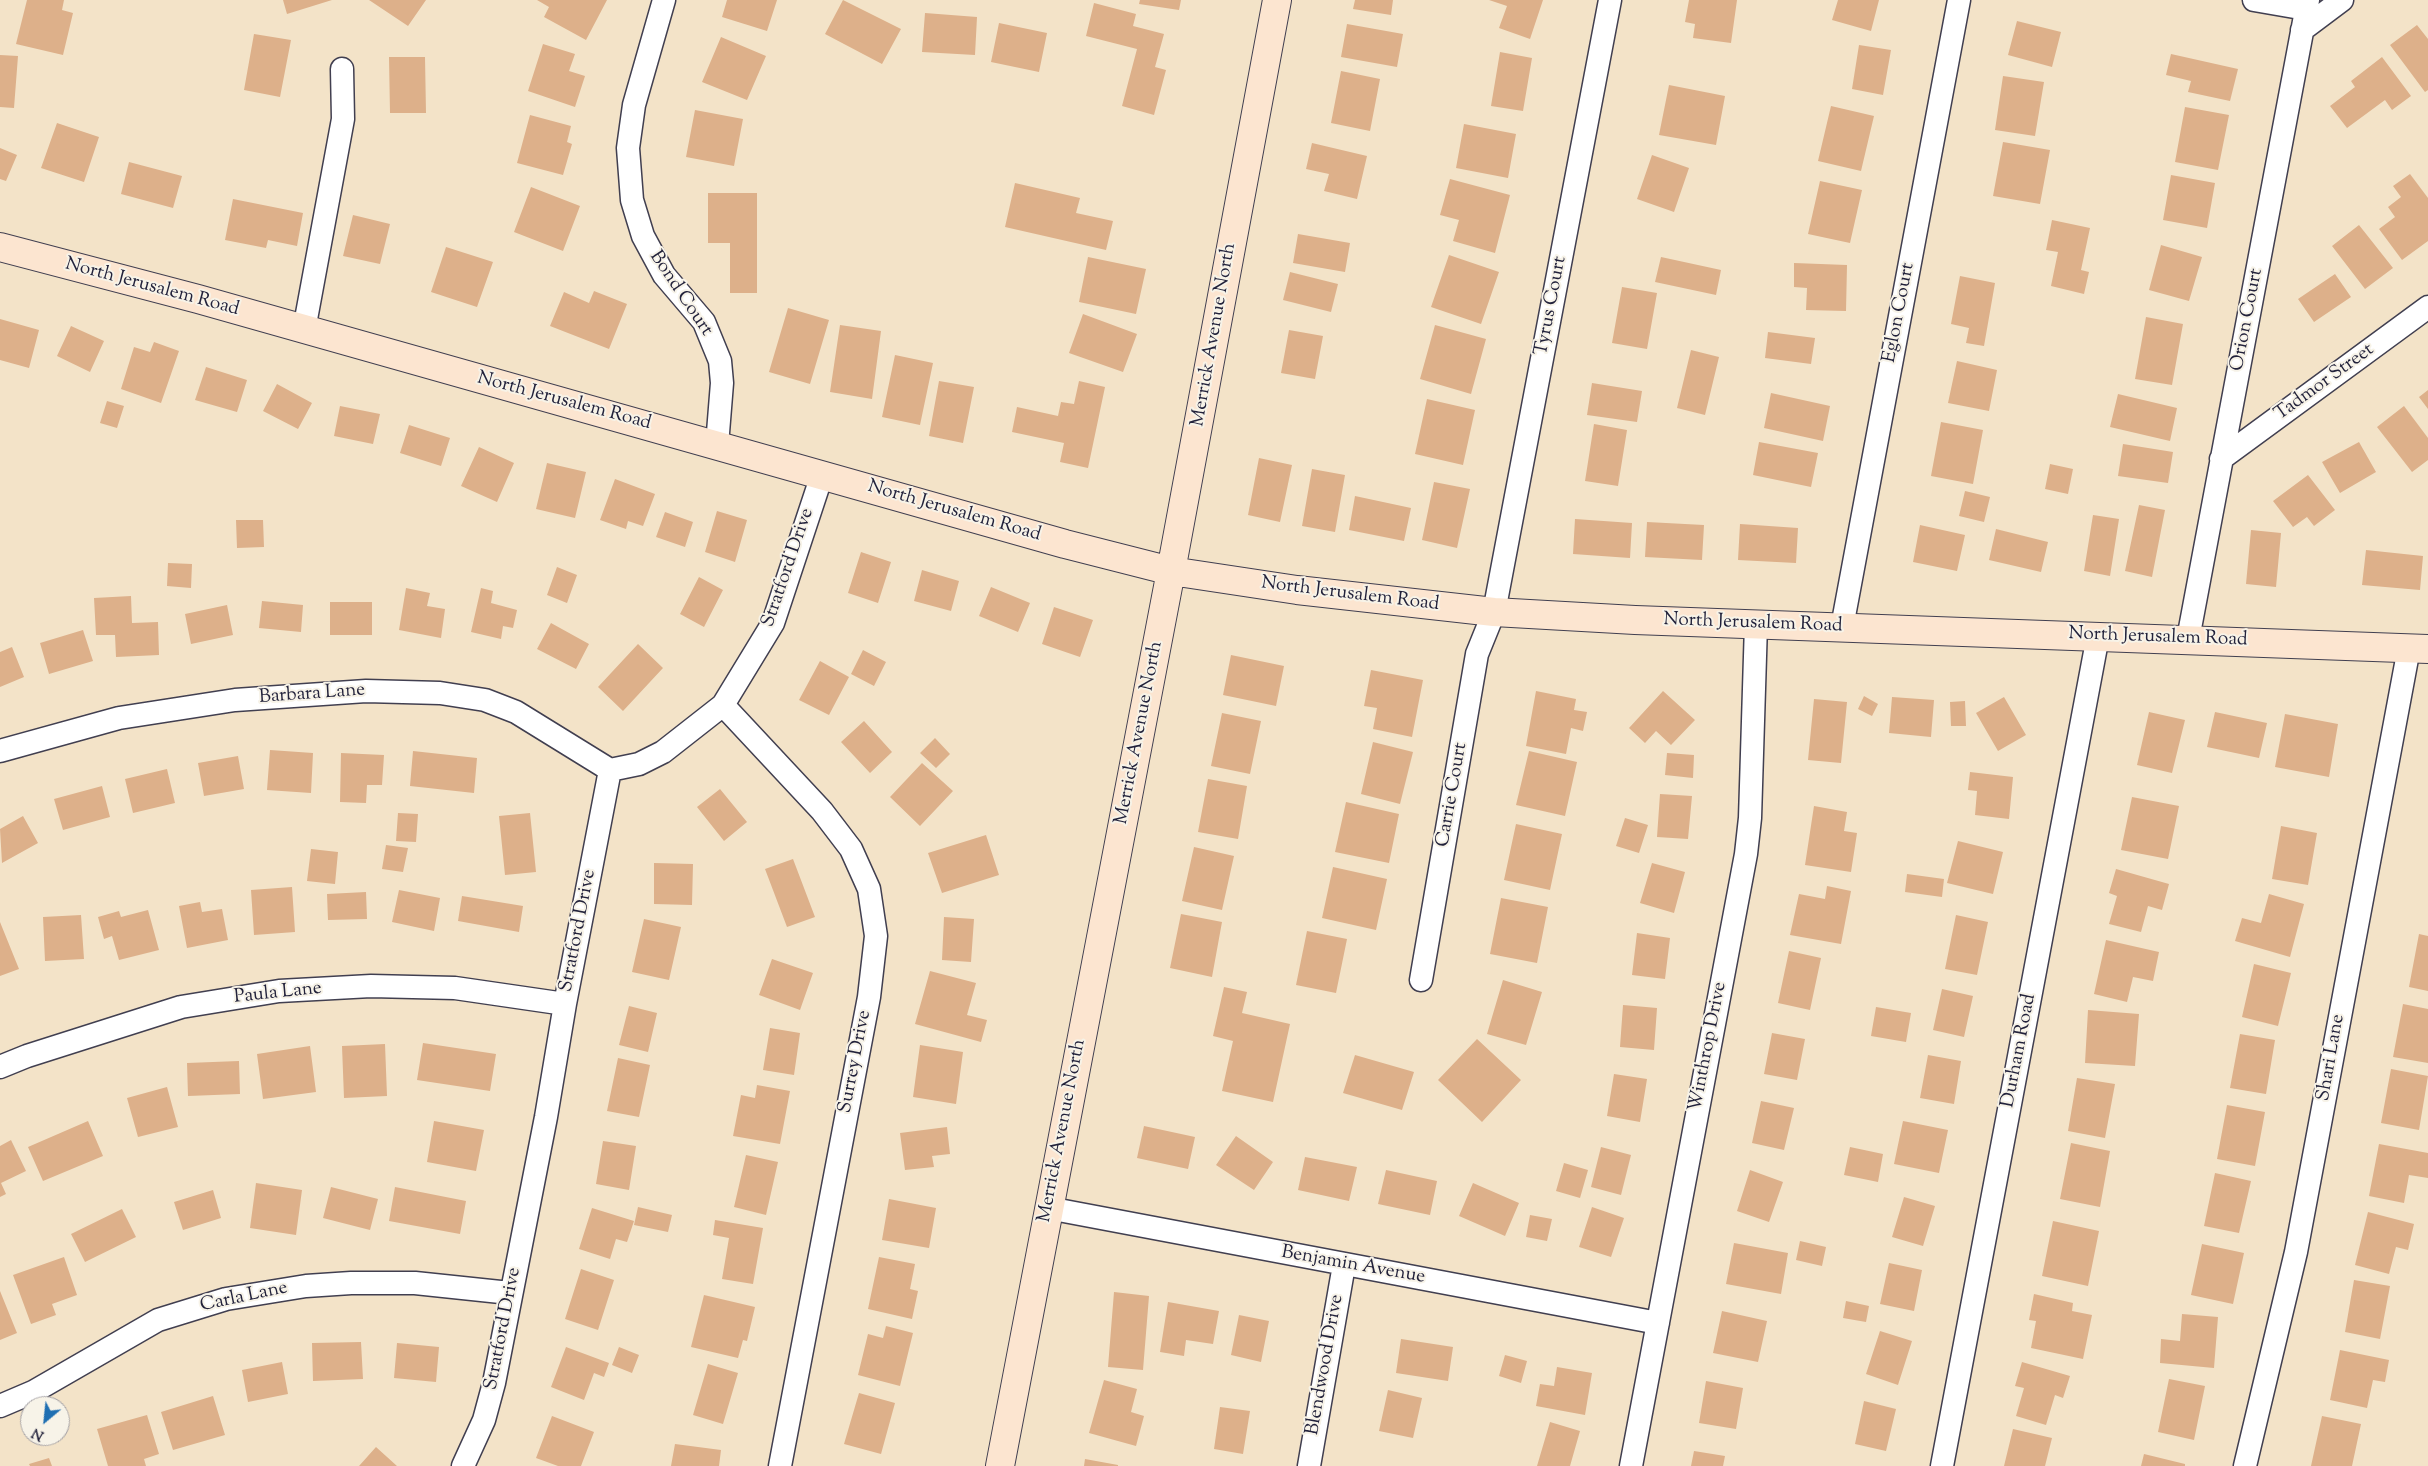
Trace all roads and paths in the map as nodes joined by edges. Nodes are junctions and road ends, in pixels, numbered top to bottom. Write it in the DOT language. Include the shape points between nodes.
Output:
graph roads {
  1 [pos="664,0"];
  2 [pos="1277,0"];
  3 [pos="1610,0"];
  4 [pos="1959,0"];
  5 [pos="2254,0"];
  6 [pos="2342,0"];
  7 [pos="2306,13"];
  8 [pos="342,69"];
  9 [pos="0,247"];
  10 [pos="2428,307"];
  11 [pos="304,330"];
  12 [pos="717,444"];
  13 [pos="2222,459"];
  14 [pos="822,475"];
  15 [pos="1171,571"];
  16 [pos="1494,612"];
  17 [pos="1756,624"];
  18 [pos="1842,627"];
  19 [pos="2098,636"];
  20 [pos="2188,639"];
  21 [pos="2418,648"];
  22 [pos="723,705"];
  23 [pos="0,751"];
  24 [pos="610,770"];
  25 [pos="1420,980"];
  26 [pos="565,1004"];
  27 [pos="0,1067"];
  28 [pos="1048,1208"];
  29 [pos="1344,1265"];
  30 [pos="510,1293"];
  31 [pos="1658,1323"];
  32 [pos="0,1406"];
  33 [pos="462,1466"];
  34 [pos="780,1466"];
  35 [pos="1000,1466"];
  36 [pos="1310,1466"];
  37 [pos="1631,1466"];
  38 [pos="1942,1466"];
  39 [pos="2245,1466"];
  1 -- 12 [label="street, Bond Court" via="634,105 628,148 632,200 643,236 660,268 704,322 720,361 722,383"];
  2 -- 15 [label="main road, Merrick Avenue North"];
  3 -- 16 [label="street, Tyrus Court"];
  4 -- 18 [label="street, Eglon Court"];
  5 -- 7 [label="street"];
  6 -- 7 [label="street"];
  7 -- 13 [label="street, Orion Court"];
  8 -- 11 [label="street" via="343,119"];
  9 -- 11 [label="main road, North Jerusalem Road"];
  10 -- 13 [label="street, Tadmor Street"];
  11 -- 12 [label="main road, North Jerusalem Road"];
  12 -- 14 [label="main road, North Jerusalem Road"];
  13 -- 20 [label="street, Orion Court"];
  14 -- 15 [label="main road, North Jerusalem Road"];
  14 -- 22 [label="street, Stratford Drive" via="773,623"];
  15 -- 16 [label="main road, North Jerusalem Road" via="1307,591"];
  15 -- 28 [label="main road, Merrick Avenue North"];
  16 -- 17 [label="main road, North Jerusalem Road"];
  16 -- 25 [label="street, Carrie Court" via="1477,654"];
  17 -- 18 [label="main road, North Jerusalem Road"];
  17 -- 31 [label="street, Winthrop Drive" via="1746,854"];
  18 -- 19 [label="main road, North Jerusalem Road"];
  19 -- 20 [label="main road, North Jerusalem Road"];
  19 -- 38 [label="street, Durham Road"];
  20 -- 21 [label="main road, North Jerusalem Road"];
  21 -- 39 [label="street, Shari Lane" via="2296,1252"];
  22 -- 24 [label="street, Stratford Drive" via="663,752 639,764"];
  22 -- 34 [label="street, Surrey Drive" via="822,811 851,849 869,889 876,936 867,1006"];
  23 -- 24 [label="street, Barbara Lane" via="119,718 235,700 366,691 422,692 485,700 516,712"];
  24 -- 26 [label="street, Stratford Drive"];
  26 -- 27 [label="street, Paula Lane" via="455,988 371,986 279,991 181,1007"];
  26 -- 30 [label="street, Stratford Drive"];
  28 -- 29 [label="street, Benjamin Avenue"];
  28 -- 35 [label="main road, Merrick Avenue North"];
  29 -- 31 [label="street, Benjamin Avenue"];
  29 -- 36 [label="street, Blendwood Drive"];
  30 -- 32 [label="street, Carla Lane" via="415,1283 351,1283 226,1298 158,1320 33,1392"];
  30 -- 33 [label="street, Stratford Drive" via="484,1420"];
  31 -- 37 [label="street, Winthrop Drive"];
}
